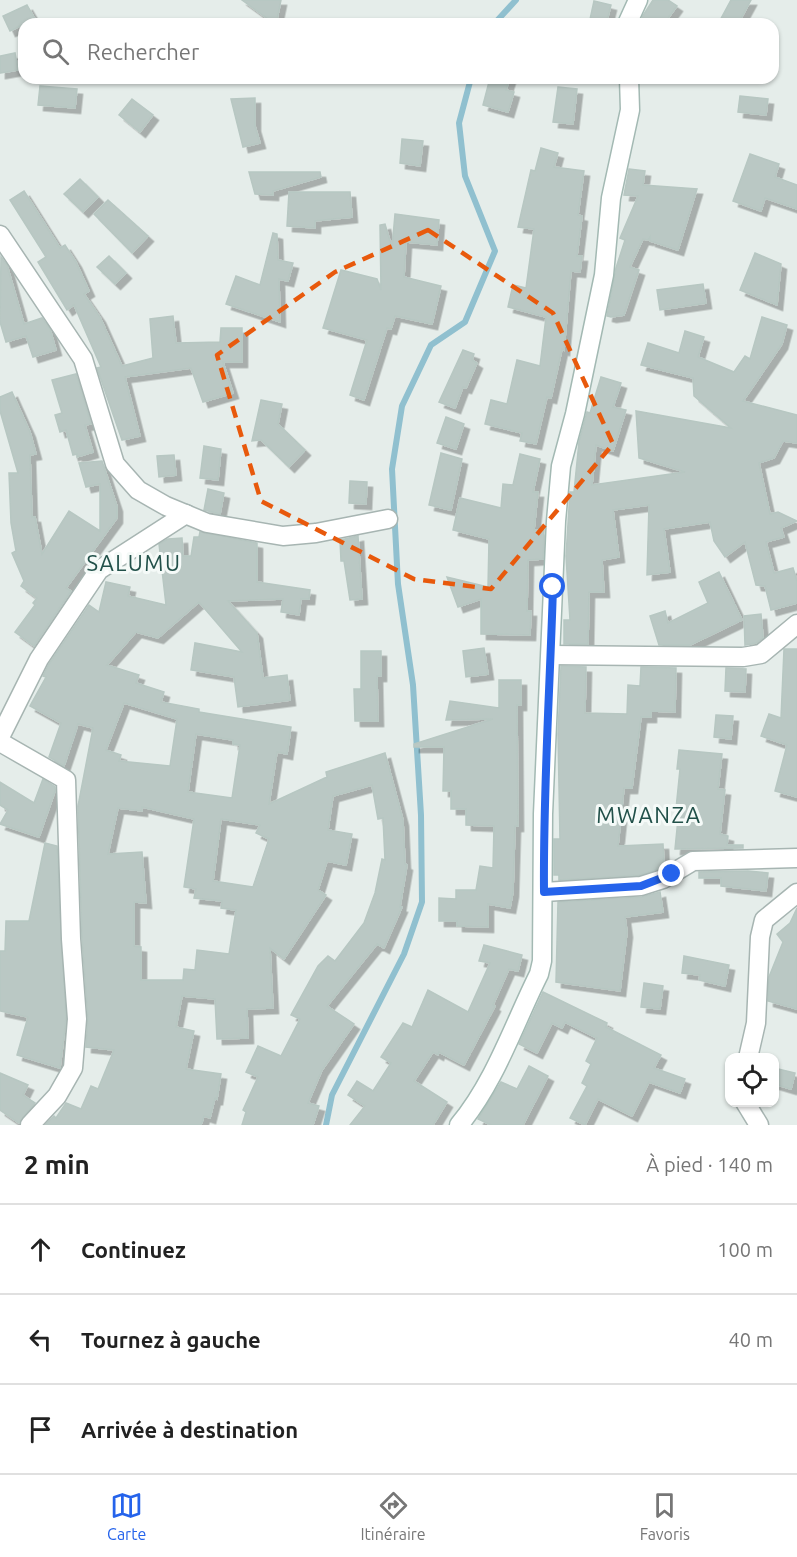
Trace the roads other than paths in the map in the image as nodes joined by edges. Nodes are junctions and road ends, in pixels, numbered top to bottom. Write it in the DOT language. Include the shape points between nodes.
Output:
graph roads {
  1 [pos="638,0"];
  2 [pos="630,18"];
  3 [pos="629,84"];
  4 [pos="0,235"];
  5 [pos="186,514"];
  6 [pos="388,519"];
  7 [pos="797,624"];
  8 [pos="551,655"];
  9 [pos="0,737"];
  10 [pos="0,742"];
  11 [pos="797,858"];
  12 [pos="544,892"];
  13 [pos="797,893"];
  14 [pos="749,1053"];
  15 [pos="749,1107"];
  16 [pos="30,1125"];
  17 [pos="459,1125"];
  18 [pos="759,1125"];
  1 -- 2 [label="street"];
  3 -- 8 [label="street" via="630,110 611,198 604,275 561,466"];
  4 -- 5 [label="street" via="84,359 115,464 138,490"];
  5 -- 6 [label="street" via="207,523 283,536"];
  5 -- 9 [label="street" via="99,570 39,658"];
  7 -- 8 [label="street" via="761,654 743,657"];
  8 -- 12 [label="street" via="543,814"];
  10 -- 16 [label="street" via="66,780 77,1019 73,1068 57,1096"];
  11 -- 12 [label="street" via="693,861 663,879 641,886"];
  12 -- 17 [label="street" via="539,974 492,1072"];
  13 -- 14 [label="street" via="764,920 756,1023"];
  15 -- 18 [label="street"];
}
